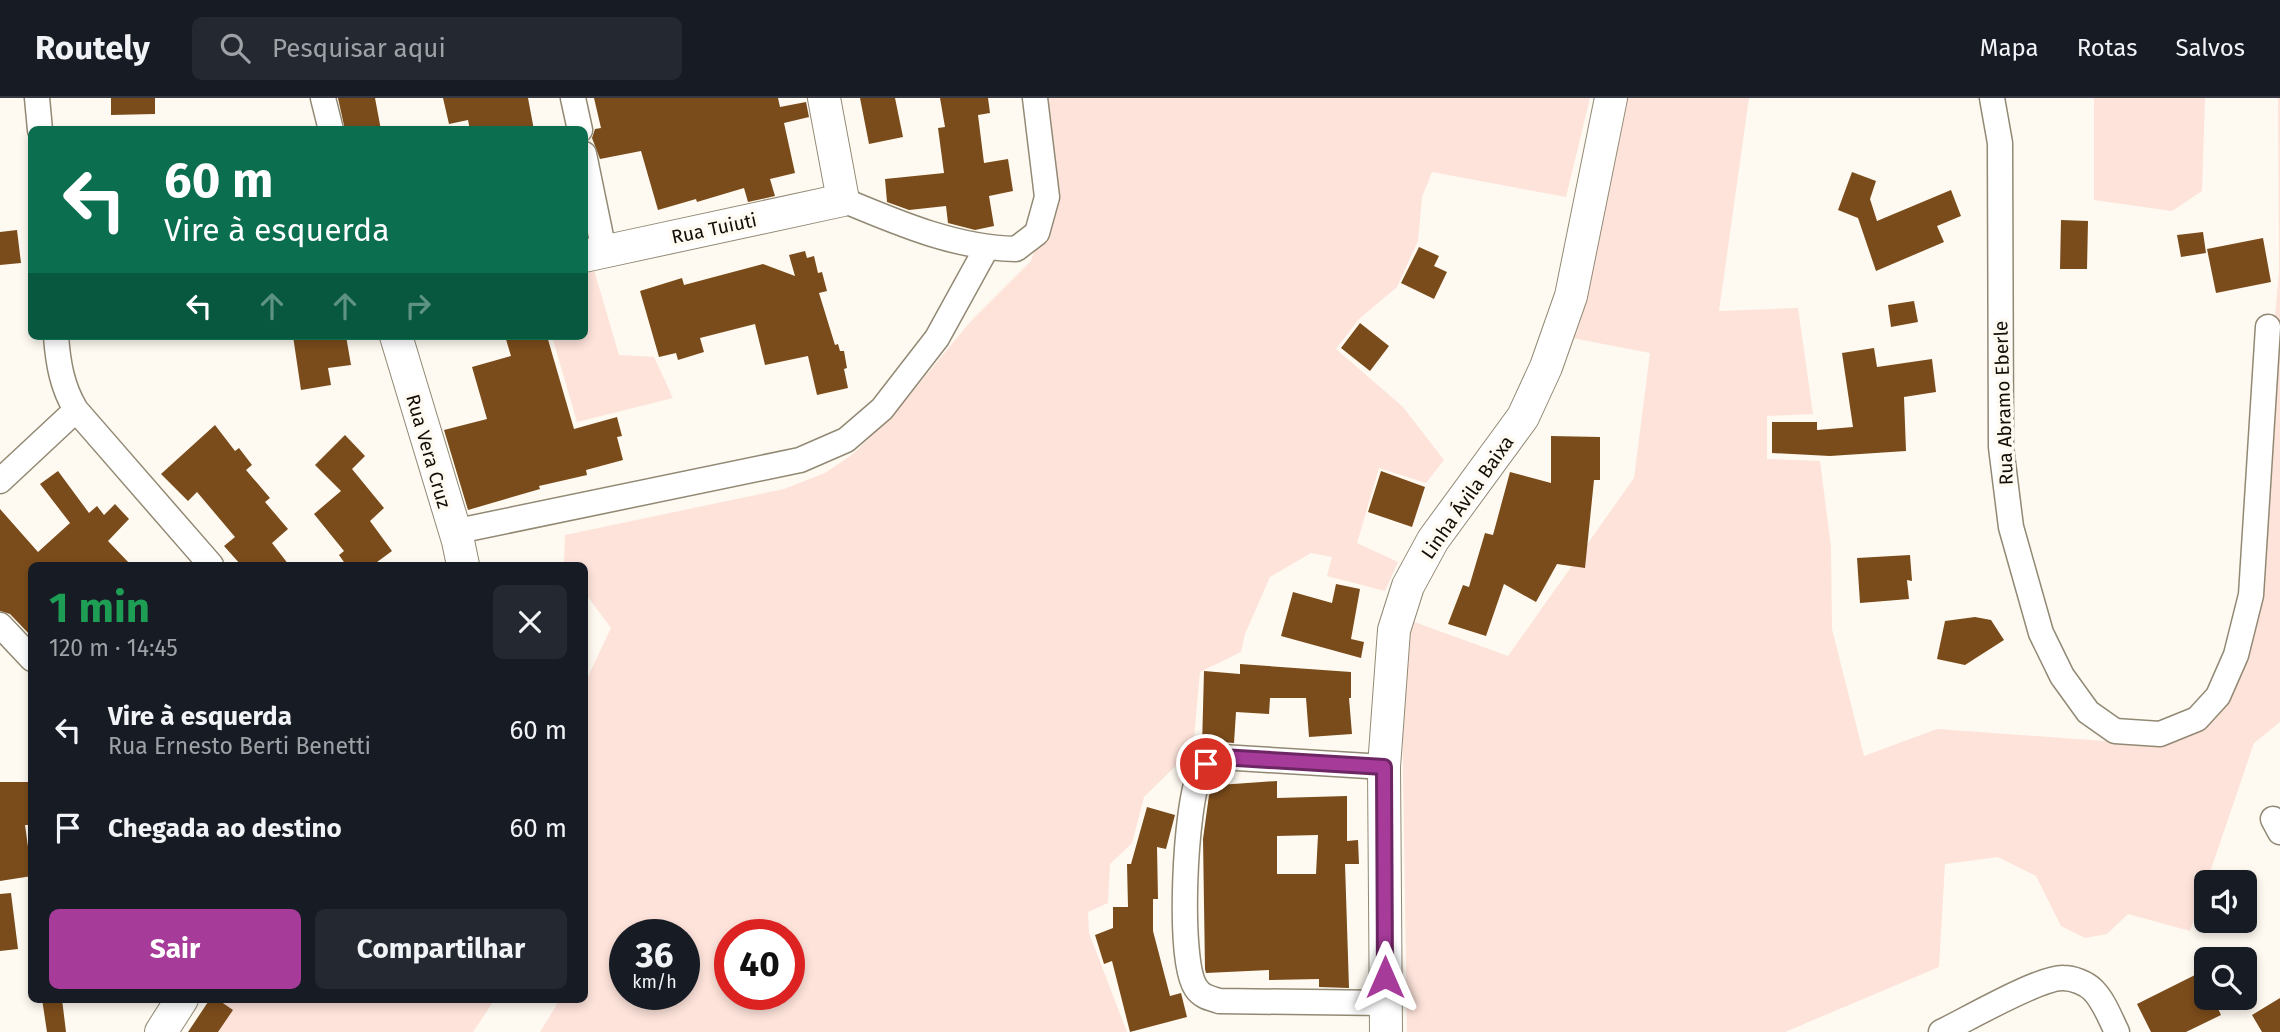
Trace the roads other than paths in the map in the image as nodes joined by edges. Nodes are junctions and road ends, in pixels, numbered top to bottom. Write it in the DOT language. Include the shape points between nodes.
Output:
graph roads {
  1 [pos="37,98"];
  2 [pos="323,98"];
  3 [pos="573,98"];
  4 [pos="824,98"];
  5 [pos="1035,98"];
  6 [pos="1611,98"];
  7 [pos="1992,98"];
  8 [pos="40,126"];
  9 [pos="330,126"];
  10 [pos="579,126"];
  11 [pos="588,194"];
  12 [pos="843,200"];
  13 [pos="985,249"];
  14 [pos="594,253"];
  15 [pos="2268,327"];
  16 [pos="56,340"];
  17 [pos="397,340"];
  18 [pos="76,410"];
  19 [pos="0,481"];
  20 [pos="453,531"];
  21 [pos="209,562"];
  22 [pos="462,562"];
  23 [pos="0,625"];
  24 [pos="28,655"];
  25 [pos="1384,767"];
  26 [pos="179,1003"];
  27 [pos="1386,1017"];
  28 [pos="161,1032"];
  29 [pos="1941,1032"];
  30 [pos="2117,1032"];
  1 -- 8 [label="street"];
  2 -- 9 [label="street"];
  3 -- 10 [label="street"];
  4 -- 12 [label="street"];
  5 -- 13 [label="street" via="1046,197 1037,233 1016,249"];
  6 -- 25 [label="street, Linha Ávila Baixa" via="1571,296 1546,367 1523,417 1433,540 1409,586 1394,630"];
  7 -- 15 [label="street, Rua Abramo Eberle" via="2000,143 2001,447 2011,527 2041,633 2088,712 2115,731 2160,734 2197,719 2218,696 2236,654 2251,595"];
  11 -- 14 [label="street"];
  12 -- 13 [label="street"];
  12 -- 14 [label="street, Rua Tuiuti"];
  13 -- 20 [label="street" via="937,338 881,409 846,440 800,460"];
  16 -- 18 [label="street" via="61,377"];
  17 -- 20 [label="street, Rua Vera Cruz"];
  18 -- 19 [label="street"];
  18 -- 21 [label="street"];
  20 -- 22 [label="street, Rua Vera Cruz"];
  23 -- 24 [label="street"];
  25 -- 27 [label="street, Linha Ávila Baixa"];
  25 -- 27 [label="street" via="1221,757 1206,764 1195,792 1185,925 1195,987 1204,996"];
  26 -- 28 [label="street"];
  29 -- 30 [label="street" via="2043,981 2063,978 2080,981 2093,990"];
}
